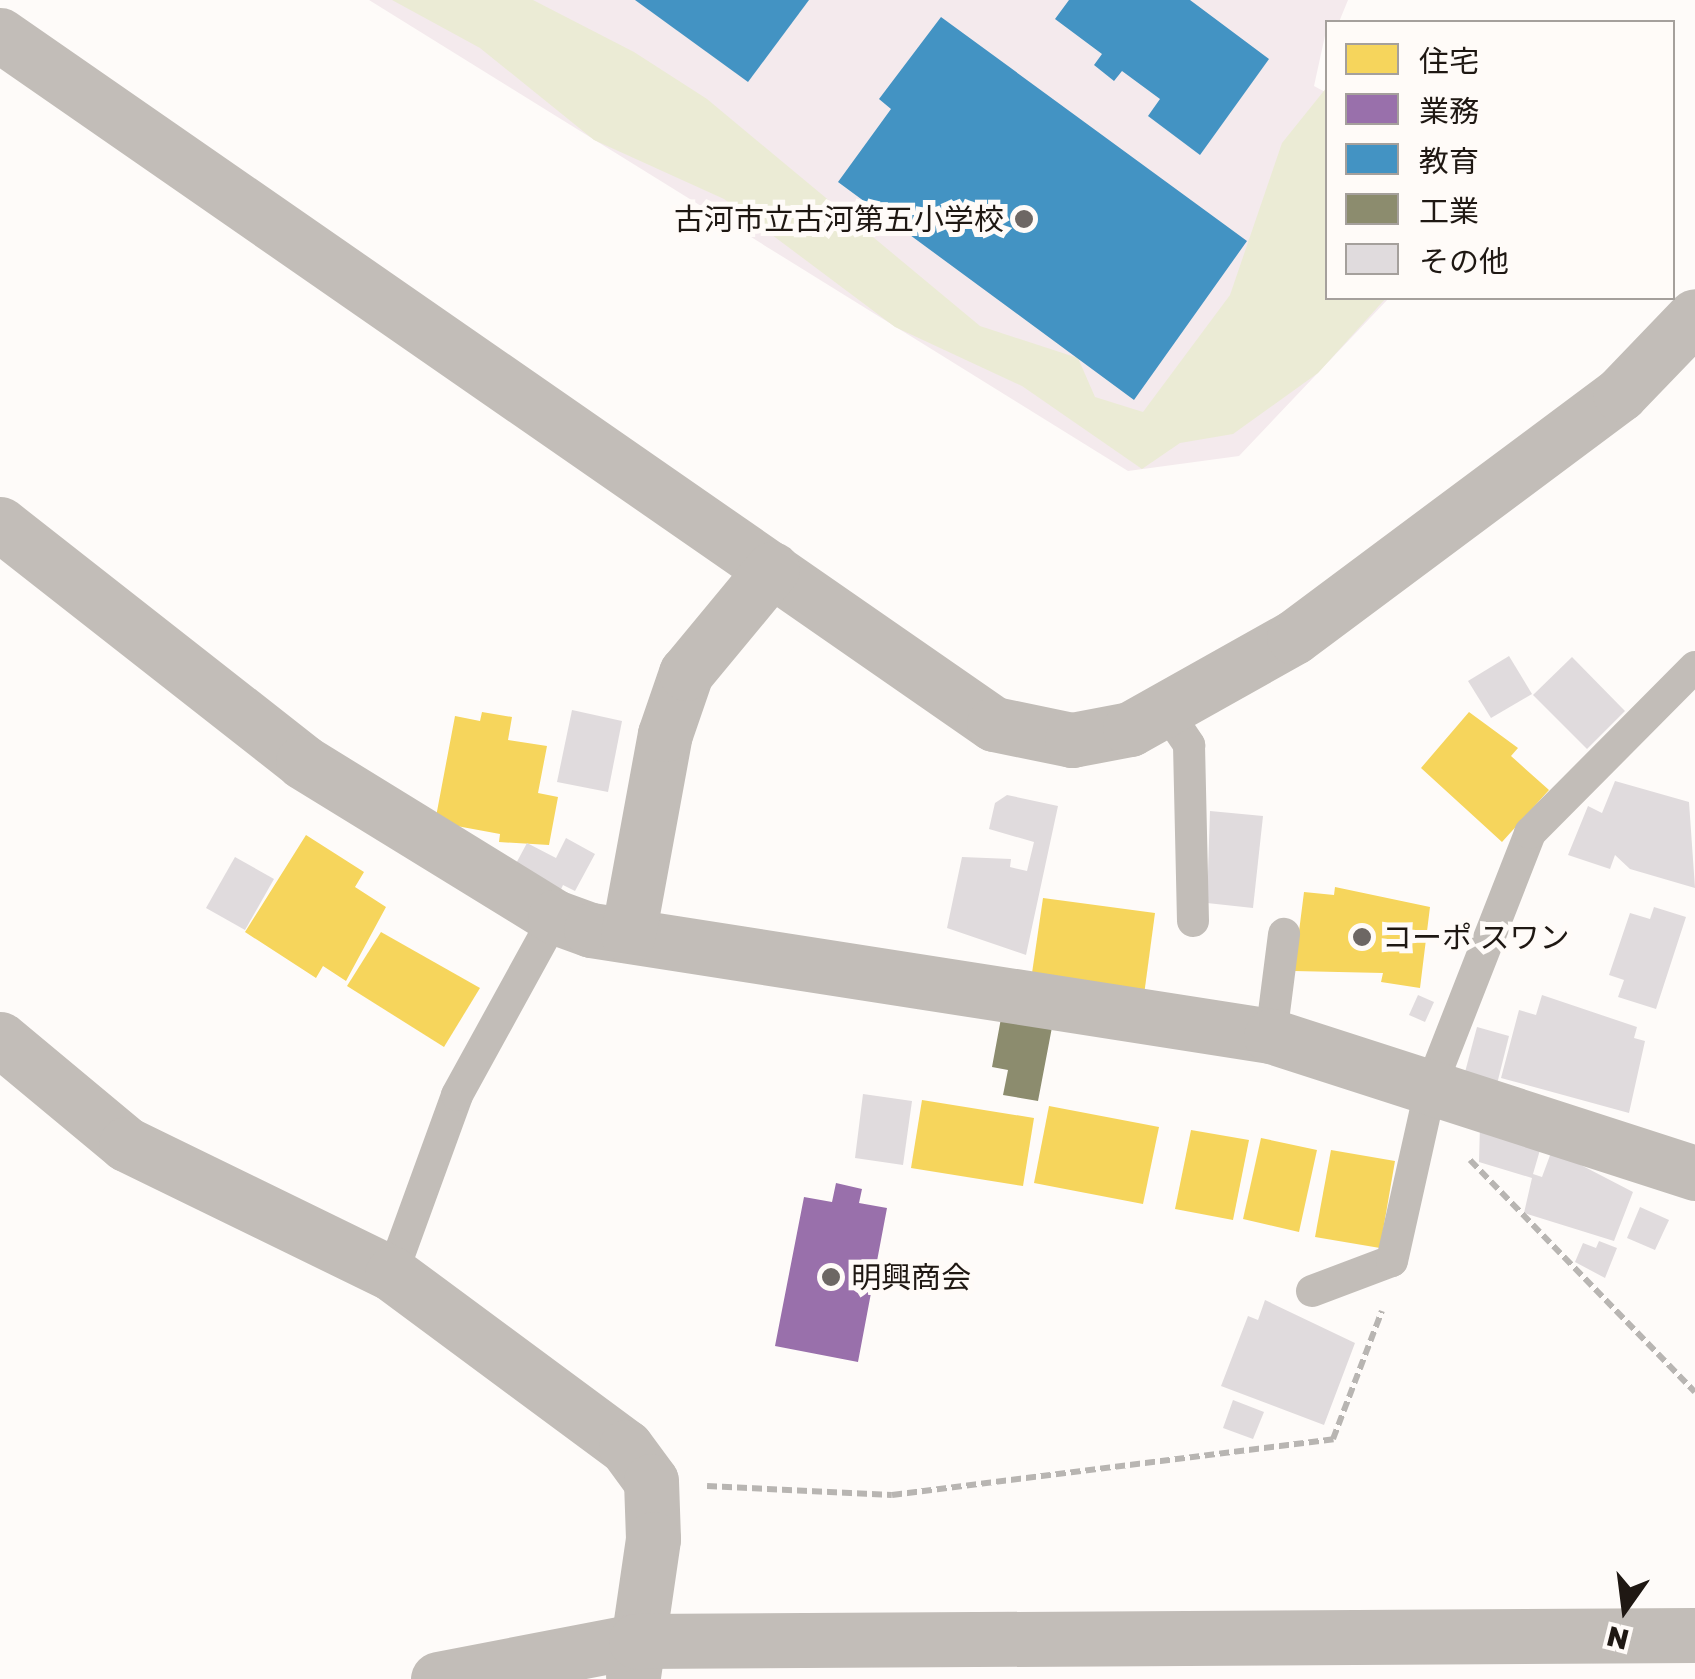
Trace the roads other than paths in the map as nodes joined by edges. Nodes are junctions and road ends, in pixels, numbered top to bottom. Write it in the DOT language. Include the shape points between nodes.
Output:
graph roads {
  1 [pos="0,34"];
  2 [pos="1695,316"];
  3 [pos="0,524"];
  4 [pos="772,569"];
  5 [pos="1695,666"];
  6 [pos="1168,712"];
  7 [pos="555,916"];
  8 [pos="1193,920"];
  9 [pos="628,934"];
  10 [pos="1284,934"];
  11 [pos="1271,1036"];
  12 [pos="0,1039"];
  13 [pos="1427,1099"];
  14 [pos="1695,1173"];
  15 [pos="392,1274"];
  16 [pos="1312,1291"];
  17 [pos="1695,1635"];
  18 [pos="634,1660"];
  19 [pos="438,1679"];
  1 -- 4 [label="street"];
  2 -- 6 [label="street" via="1620,394 1294,637"];
  3 -- 7 [label="street" via="303,762"];
  4 -- 6 [label="street" via="994,724 1072,740"];
  4 -- 9 [label="street" via="686,674 665,734"];
  5 -- 13 [label="lane" via="1530,833"];
  6 -- 8 [label="lane" via="1188,745"];
  7 -- 9 [label="street"];
  7 -- 15 [label="lane" via="457,1095"];
  9 -- 11 [label="street"];
  10 -- 11 [label="lane"];
  11 -- 13 [label="street"];
  12 -- 15 [label="street" via="126,1144"];
  13 -- 14 [label="street"];
  13 -- 16 [label="lane" via="1392,1260"];
  15 -- 18 [label="street" via="584,1408 651,1482 653,1538"];
  17 -- 18 [label="street"];
  18 -- 19 [label="street"];
}
